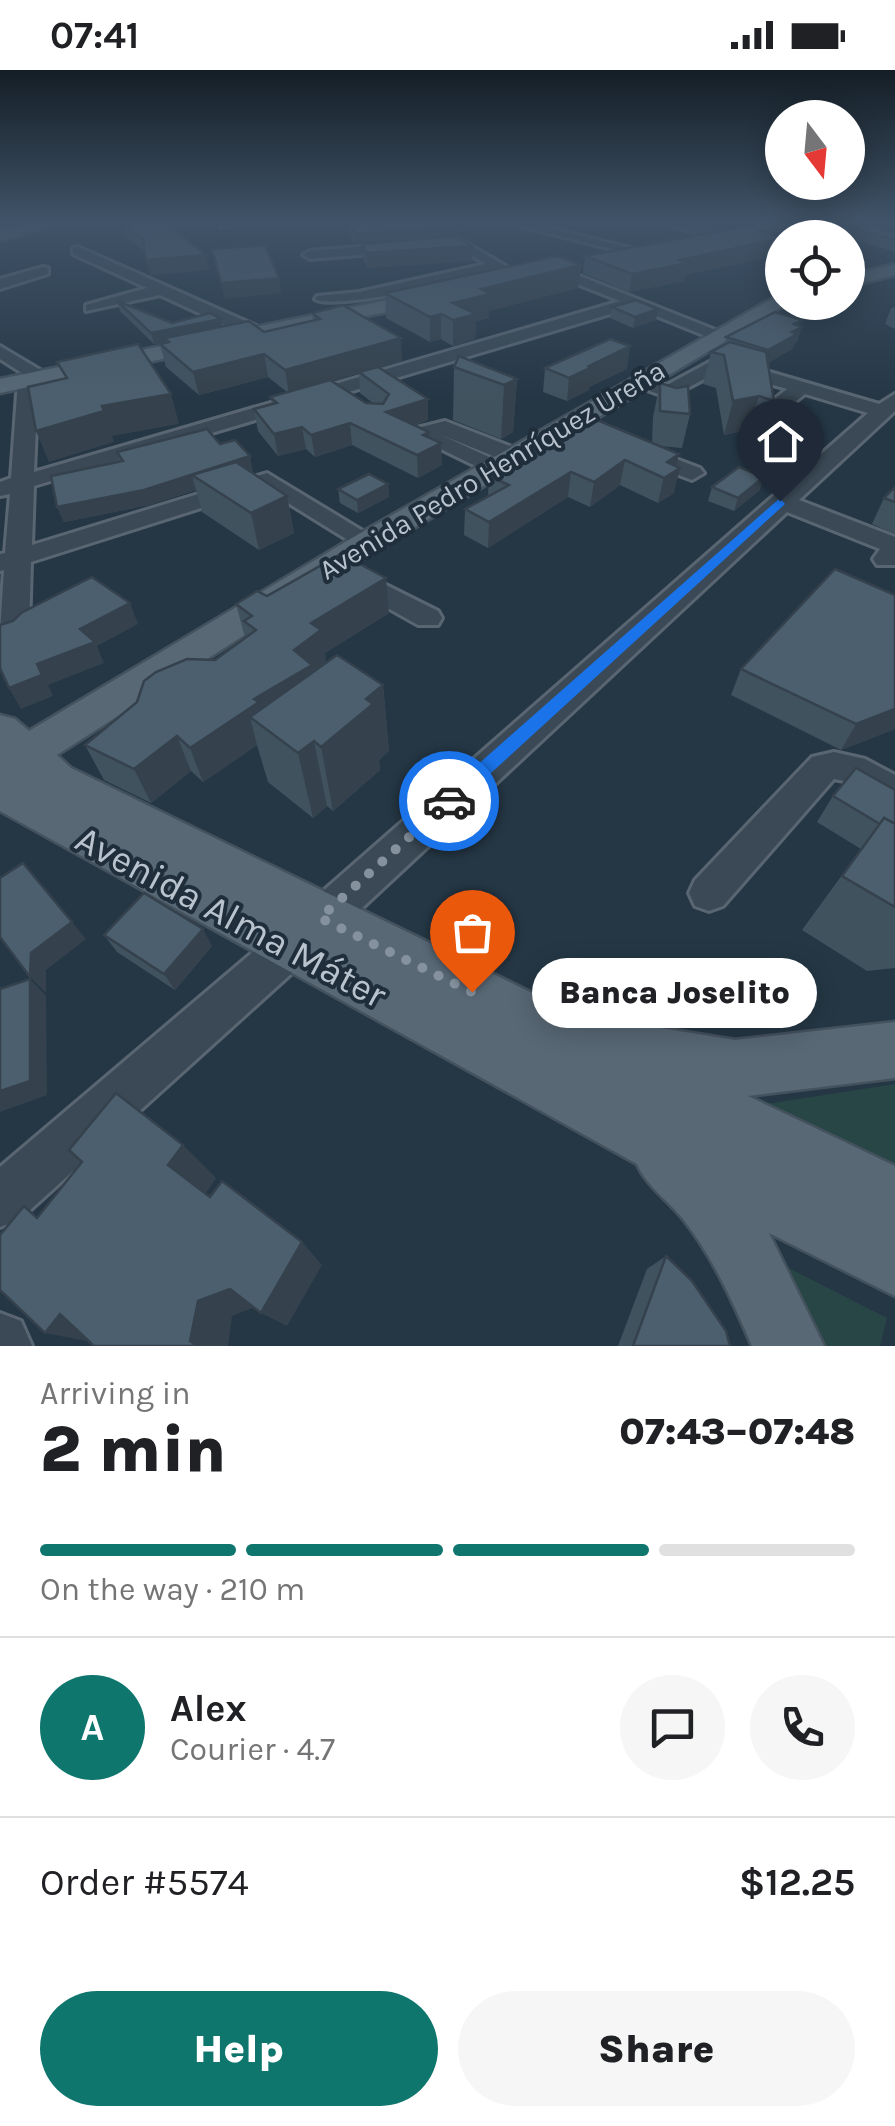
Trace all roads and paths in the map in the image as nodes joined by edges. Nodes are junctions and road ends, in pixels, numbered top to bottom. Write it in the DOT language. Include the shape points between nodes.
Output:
graph roads {
  1 [pos="141,281"];
  2 [pos="461,281"];
  3 [pos="479,281"];
  4 [pos="548,281"];
  5 [pos="160,290"];
  6 [pos="635,302"];
  7 [pos="765,306"];
  8 [pos="92,308"];
  9 [pos="314,321"];
  10 [pos="717,324"];
  11 [pos="257,333"];
  12 [pos="0,350"];
  13 [pos="426,364"];
  14 [pos="35,379"];
  15 [pos="453,380"];
  16 [pos="638,384"];
  17 [pos="0,386"];
  18 [pos="802,387"];
  19 [pos="336,390"];
  20 [pos="888,406"];
  21 [pos="363,408"];
  22 [pos="774,410"];
  23 [pos="570,423"];
  24 [pos="692,473"];
  25 [pos="10,486"];
  26 [pos="780,501"];
  27 [pos="368,542"];
  28 [pos="890,552"];
  29 [pos="9,560"];
  30 [pos="331,565"];
  31 [pos="428,618"];
  32 [pos="14,632"];
  33 [pos="6,760"];
  34 [pos="895,794"];
  35 [pos="709,893"];
  36 [pos="304,933"];
  37 [pos="567,1040"];
  38 [pos="895,1050"];
  39 [pos="601,1114"];
  40 [pos="895,1200"];
  41 [pos="0,1201"];
  42 [pos="895,1262"];
  43 [pos="788,1346"];
  1 -- 5 [label="street"];
  2 -- 9 [label="street" via="358,297 326,292"];
  3 -- 9 [label="main road"];
  4 -- 6 [label="street"];
  5 -- 8 [label="street"];
  5 -- 11 [label="street"];
  6 -- 10 [label="street" via="666,314 694,308"];
  6 -- 13 [label="street"];
  7 -- 10 [label="main road, Avenida Pedro Henríquez Ureña"];
  9 -- 11 [label="main road"];
  10 -- 16 [label="main road, Avenida Pedro Henríquez Ureña"];
  11 -- 14 [label="main road"];
  12 -- 14 [label="street"];
  13 -- 15 [label="street"];
  13 -- 19 [label="street"];
  14 -- 17 [label="main road"];
  14 -- 25 [label="street"];
  16 -- 18 [label="street" via="672,392 719,362"];
  16 -- 23 [label="main road, Avenida Pedro Henríquez Ureña"];
  18 -- 20 [label="street"];
  18 -- 22 [label="street"];
  19 -- 21 [label="street"];
  19 -- 25 [label="street"];
  20 -- 26 [label="street"];
  23 -- 24 [label="street"];
  23 -- 27 [label="main road, Avenida Pedro Henríquez Ureña"];
  25 -- 29 [label="street"];
  26 -- 28 [label="street"];
  26 -- 36 [label="street"];
  27 -- 29 [label="street" via="267,480"];
  27 -- 30 [label="main road, Avenida Pedro Henríquez Ureña"];
  29 -- 32 [label="street"];
  30 -- 31 [label="street"];
  30 -- 33 [label="main road, Avenida Pedro Henríquez Ureña"];
  33 -- 36 [label="main road, Avenida Alma Máter" via="22,804"];
  34 -- 35 [label="street" via="852,767 824,766"];
  36 -- 37 [label="main road, Avenida Alma Máter"];
  36 -- 39 [label="main road, Avenida Alma Máter"];
  36 -- 41 [label="street"];
  37 -- 38 [label="main road" via="735,1070"];
  37 -- 40 [label="main road, Avenida Alma Máter"];
  39 -- 42 [label="main road, Avenida Alma Máter"];
  39 -- 43 [label="main road" via="680,1168 709,1202 742,1250"];
}
